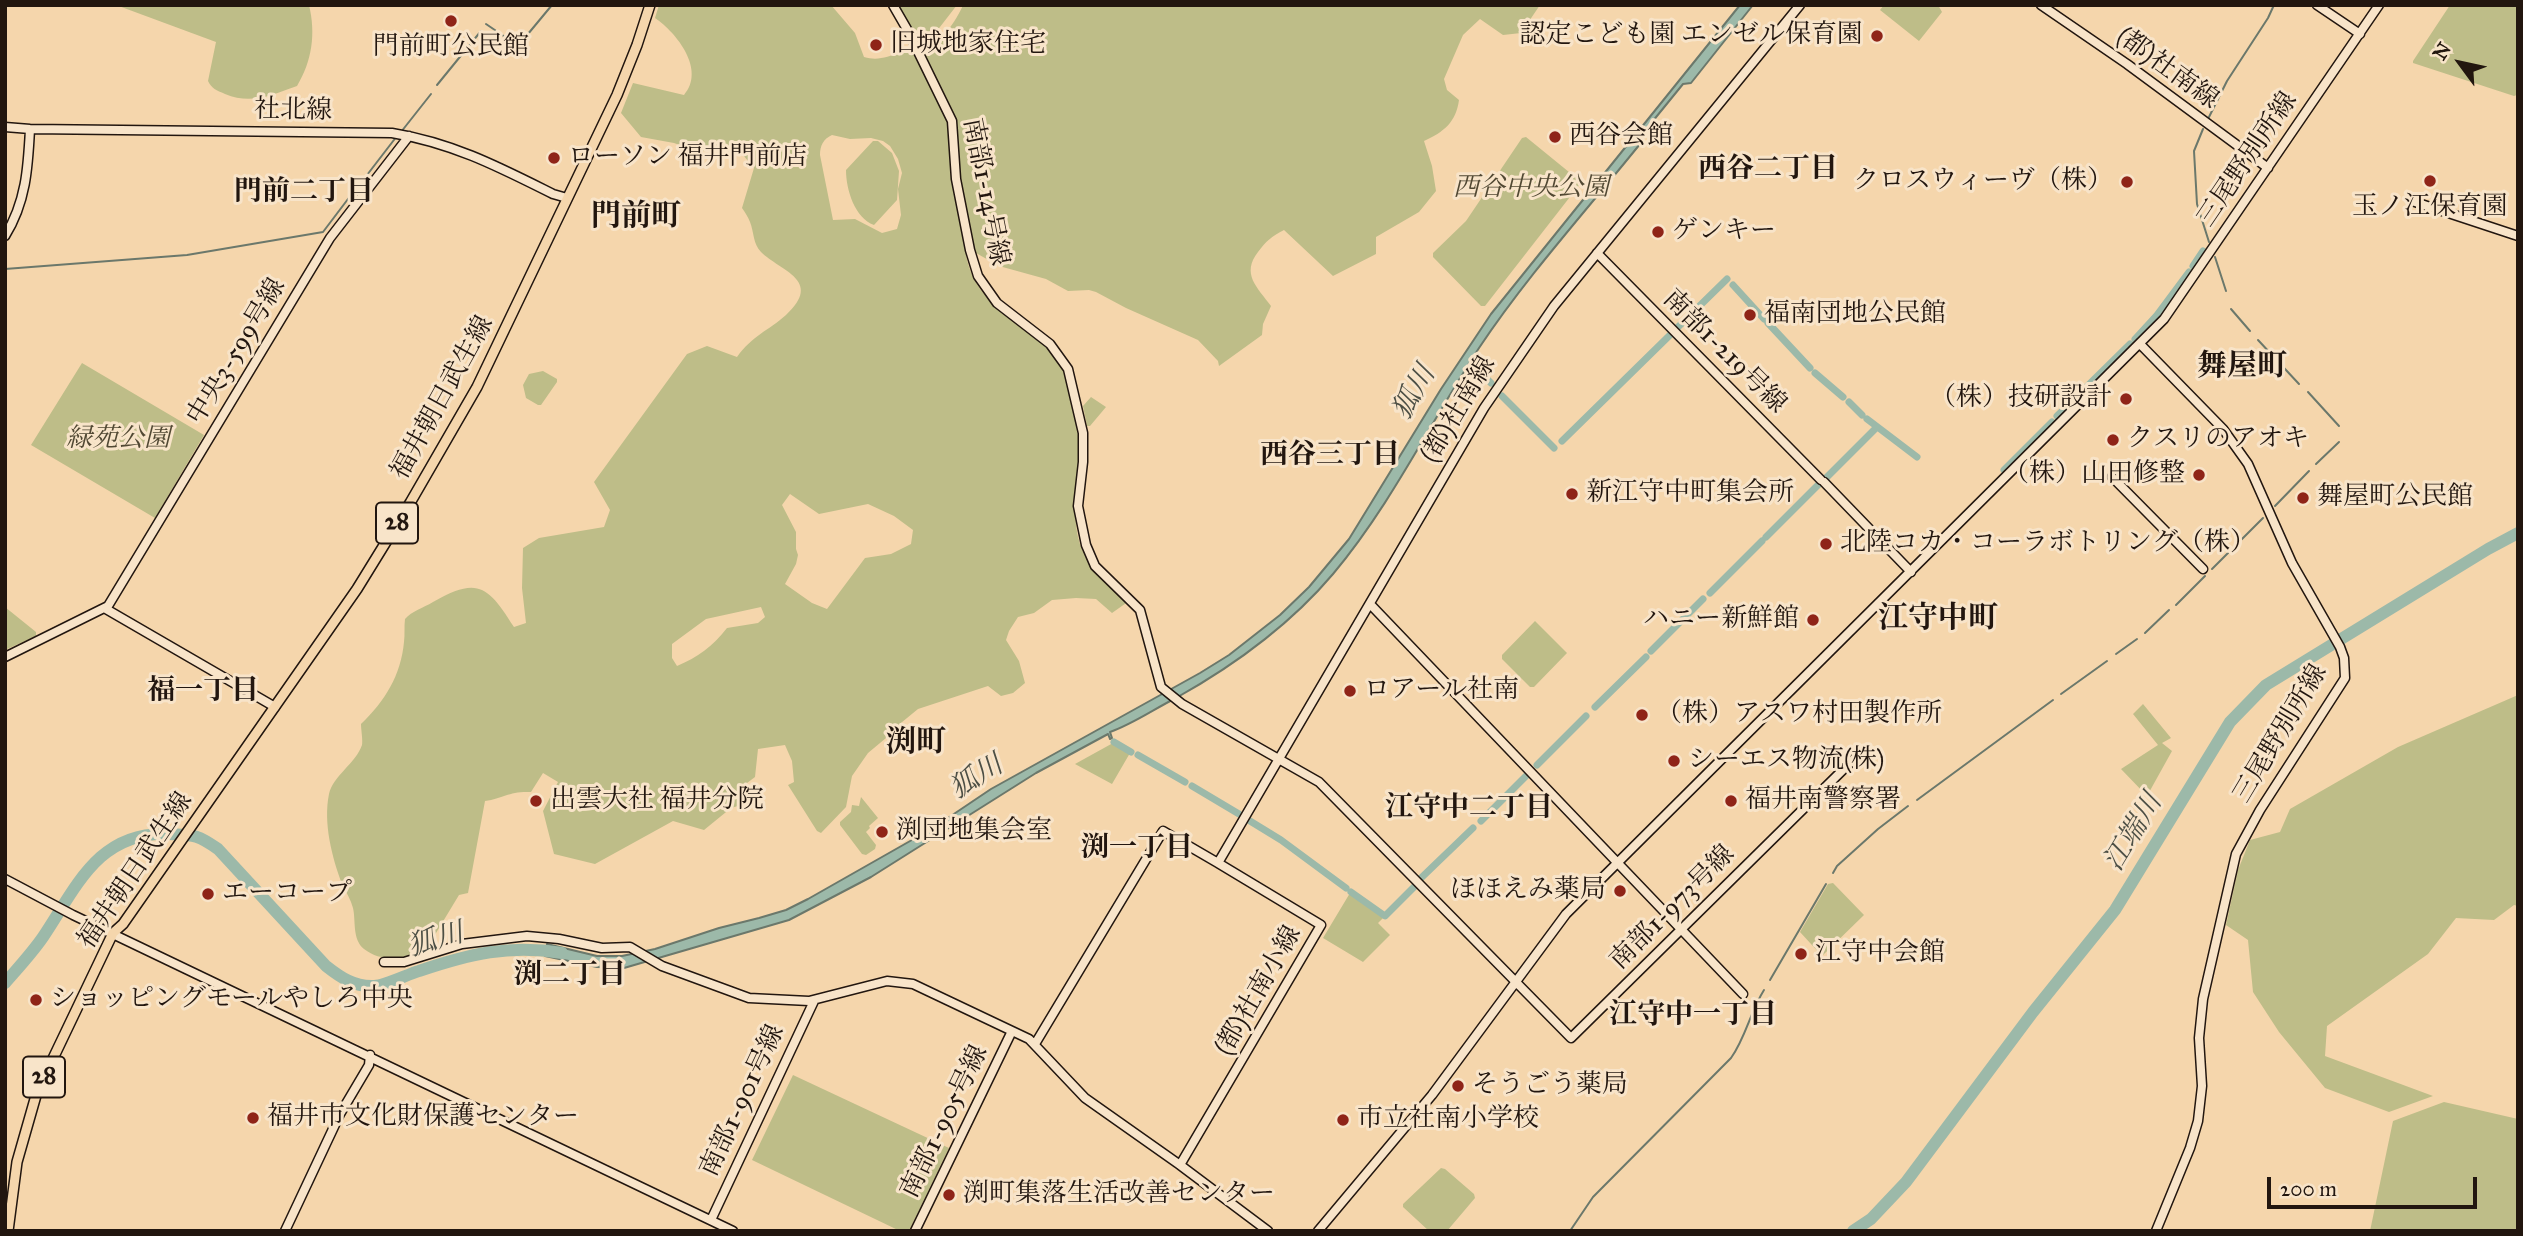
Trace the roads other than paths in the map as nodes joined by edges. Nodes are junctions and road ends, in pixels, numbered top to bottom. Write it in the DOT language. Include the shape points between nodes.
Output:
graph roads {
  1 [pos="650,5"];
  2 [pos="893,5"];
  3 [pos="1800,5"];
  4 [pos="2041,5"];
  5 [pos="2318,5"];
  6 [pos="2379,5"];
  7 [pos="2360,34"];
  8 [pos="5,127"];
  9 [pos="30,129"];
  10 [pos="402,135"];
  11 [pos="2268,168"];
  12 [pos="568,198"];
  13 [pos="2413,201"];
  14 [pos="5,236"];
  15 [pos="2518,236"];
  16 [pos="1597,253"];
  17 [pos="2140,344"];
  18 [pos="2112,477"];
  19 [pos="2203,569"];
  20 [pos="1911,572"];
  21 [pos="1370,604"];
  22 [pos="106,609"];
  23 [pos="5,657"];
  24 [pos="275,706"];
  25 [pos="1861,752"];
  26 [pos="1278,760"];
  27 [pos="1618,861"];
  28 [pos="1217,863"];
  29 [pos="5,879"];
  30 [pos="1682,929"];
  31 [pos="113,933"];
  32 [pos="384,962"];
  33 [pos="1516,982"];
  34 [pos="1743,994"];
  35 [pos="814,1001"];
  36 [pos="1012,1031"];
  37 [pos="1035,1044"];
  38 [pos="370,1055"];
  39 [pos="1180,1165"];
  40 [pos="711,1220"];
  41 [pos="8,1231"];
  42 [pos="285,1231"];
  43 [pos="733,1231"];
  44 [pos="915,1231"];
  45 [pos="1268,1231"];
  46 [pos="1318,1231"];
  47 [pos="2156,1231"];
  1 -- 12 [label="main road, 福井朝日武生線 / 28" via="627,72"];
  2 -- 26 [label="street, 南部1-14号線" via="952,121 956,179 978,276 997,303 1050,344 1069,373 1083,433 1078,506 1090,557 1140,610 1163,688 1180,703"];
  3 -- 16 [label="street, (都)社南線"];
  4 -- 11 [label="street, (都)社南線"];
  5 -- 7 [label="street"];
  6 -- 7 [label="street, 三尾野別所線"];
  7 -- 11 [label="street, 三尾野別所線"];
  8 -- 9 [label="street, 社北線"];
  9 -- 10 [label="street, 社北線"];
  9 -- 14 [label="street" via="24,196"];
  10 -- 12 [label="street, 社北線" via="475,155"];
  10 -- 22 [label="street, 中央3-599号線" via="330,238"];
  11 -- 17 [label="street, 三尾野別所線" via="2177,300"];
  12 -- 24 [label="main road, 福井朝日武生線 / 28" via="477,387 357,589"];
  13 -- 15 [label="street"];
  16 -- 20 [label="street, 南部1-219号線"];
  16 -- 21 [label="street, (都)社南線" via="1498,385"];
  17 -- 20 [label="street"];
  17 -- 47 [label="street, 三尾野別所線" via="2240,451 2346,668 2346,678 2260,810 2234,861 2201,1007 2198,1121"];
  18 -- 19 [label="street"];
  20 -- 27 [label="street"];
  21 -- 26 [label="street"];
  21 -- 27 [label="street"];
  22 -- 23 [label="street"];
  22 -- 24 [label="street"];
  24 -- 31 [label="main road, 福井朝日武生線 / 28"];
  25 -- 30 [label="street, 南部1-973号線"];
  26 -- 28 [label="street"];
  26 -- 33 [label="street, 南部1-14号線" via="1319,782"];
  27 -- 30 [label="street"];
  27 -- 33 [label="street" via="1565,915"];
  28 -- 37 [label="street" via="1163,831"];
  28 -- 39 [label="street, (都)社南小線" via="1321,925"];
  29 -- 31 [label="street"];
  30 -- 33 [label="street, 南部1-973号線" via="1571,1038"];
  30 -- 34 [label="street"];
  31 -- 38 [label="street"];
  31 -- 41 [label="main road, 福井朝日武生線 / 28" via="37,1092 17,1162"];
  32 -- 35 [label="street" via="404,962 462,944 527,936 602,948 630,947 657,963 749,998"];
  33 -- 46 [label="street" via="1412,1120"];
  35 -- 36 [label="street" via="864,986 902,981"];
  35 -- 40 [label="street, 南部1-901号線"];
  36 -- 37 [label="street"];
  36 -- 44 [label="street, 南部1-905号線"];
  37 -- 39 [label="street" via="1085,1098"];
  38 -- 40 [label="street"];
  38 -- 42 [label="street"];
  39 -- 45 [label="street"];
  40 -- 43 [label="street"];
}
